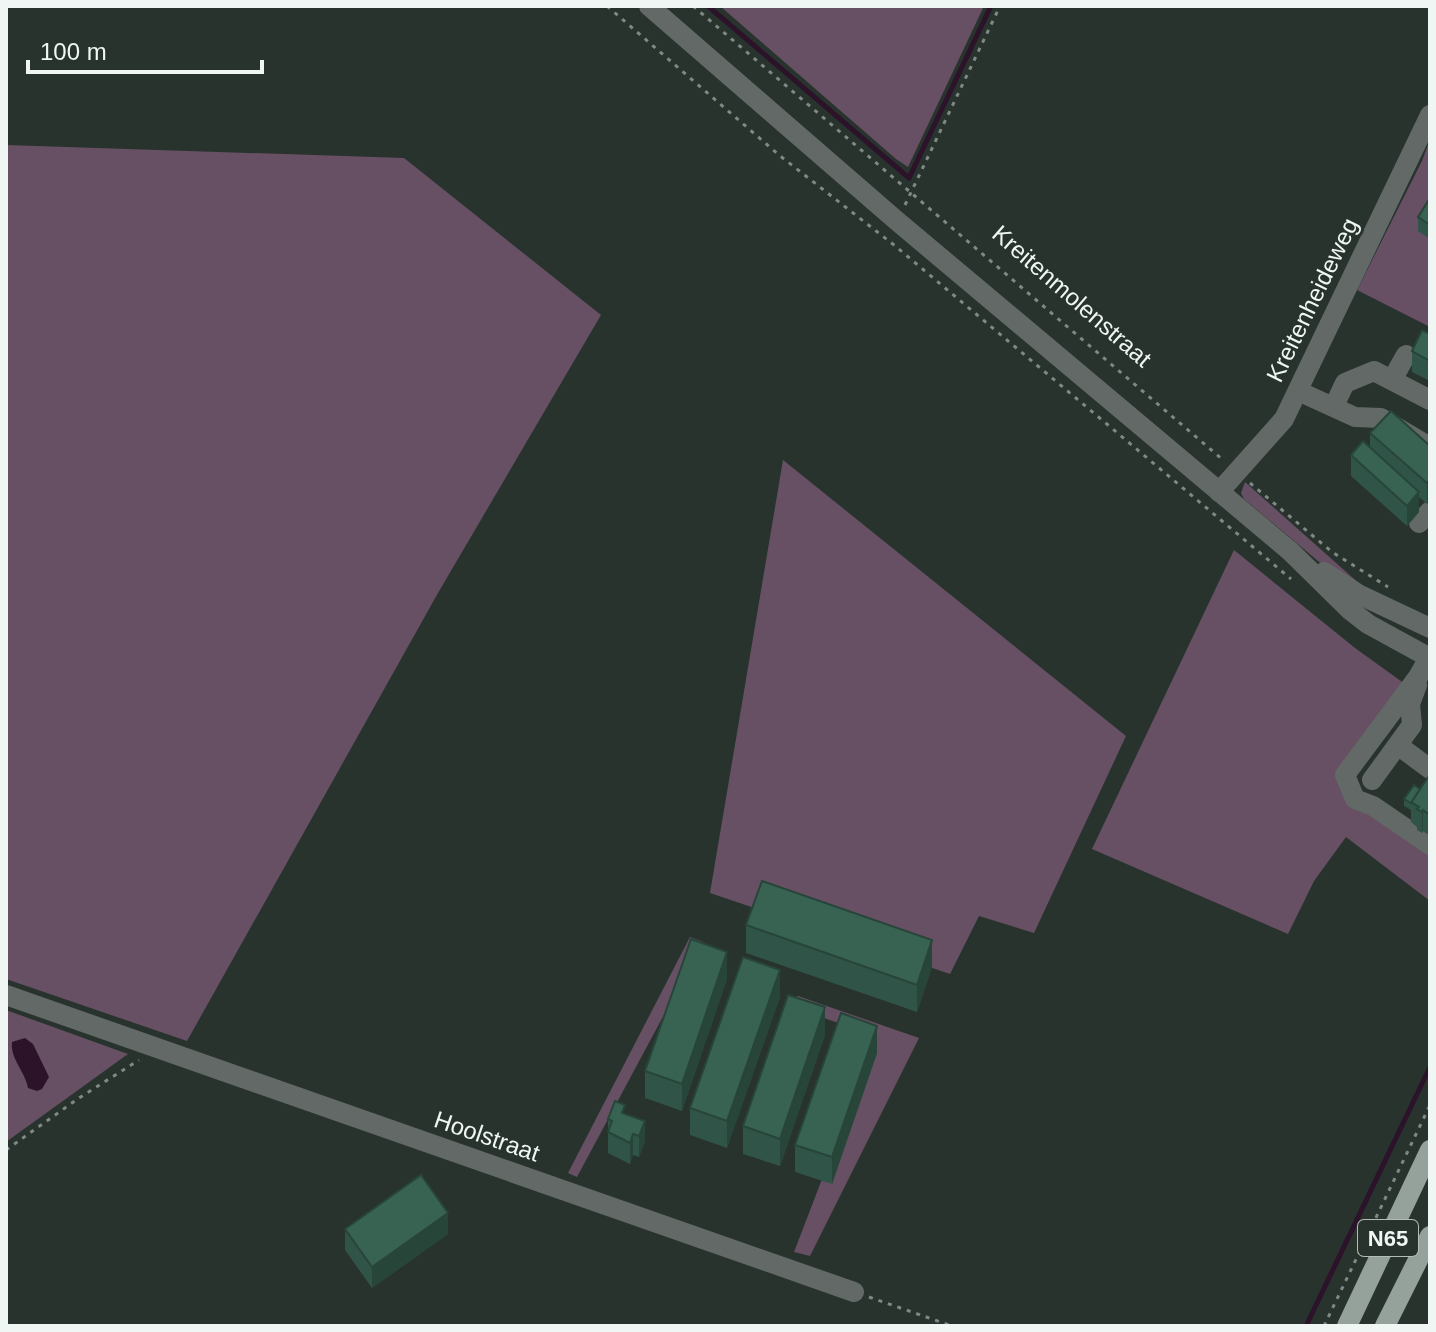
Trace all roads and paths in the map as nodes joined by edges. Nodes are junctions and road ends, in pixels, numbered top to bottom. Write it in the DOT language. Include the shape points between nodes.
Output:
graph roads {
  1 [pos="607,6"];
  2 [pos="649,6"];
  3 [pos="693,6"];
  4 [pos="1000,6"];
  5 [pos="1430,115"];
  6 [pos="911,192"];
  7 [pos="897,221"];
  8 [pos="1406,355"];
  9 [pos="1392,380"];
  10 [pos="1298,391"];
  11 [pos="1430,400"];
  12 [pos="1334,406"];
  13 [pos="1430,447"];
  14 [pos="1238,473"];
  15 [pos="1219,492"];
  16 [pos="1290,551"];
  17 [pos="1295,583"];
  18 [pos="1391,589"];
  19 [pos="1430,628"];
  20 [pos="1430,657"];
  21 [pos="1424,682"];
  22 [pos="1430,716"];
  23 [pos="1399,746"];
  24 [pos="1430,769"];
  25 [pos="1372,780"];
  26 [pos="1430,845"];
  27 [pos="6,995"];
  28 [pos="149,1046"];
  29 [pos="1430,1105"];
  30 [pos="6,1150"];
  31 [pos="1430,1150"];
  32 [pos="1430,1236"];
  33 [pos="854,1292"];
  34 [pos="952,1326"];
  35 [pos="1324,1326"];
  36 [pos="1347,1326"];
  37 [pos="1385,1326"];
  1 -- 17 [label="path"];
  2 -- 7 [label="street"];
  3 -- 6 [label="path, Kreitenmolenstraat"];
  4 -- 6 [label="path"];
  5 -- 10 [label="street, Kreitenheideweg"];
  6 -- 7 [label="path"];
  6 -- 14 [label="path, Kreitenmolenstraat"];
  7 -- 15 [label="street"];
  8 -- 9 [label="street"];
  9 -- 11 [label="street"];
  9 -- 12 [label="street" via="1374,371 1345,383"];
  10 -- 12 [label="street"];
  10 -- 14 [label="street, Kreitenheideweg" via="1284,419"];
  12 -- 13 [label="street" via="1355,417 1381,418"];
  14 -- 15 [label="street, Kreitenheideweg"];
  14 -- 18 [label="path, Kreitenmolenstraat" via="1332,552"];
  15 -- 16 [label="street"];
  16 -- 19 [label="street" via="1358,594"];
  16 -- 20 [label="street" via="1368,624"];
  20 -- 21 [label="street"];
  21 -- 22 [label="street" via="1422,710"];
  21 -- 23 [label="street" via="1410,704 1412,725"];
  21 -- 26 [label="street" via="1345,775 1358,801"];
  23 -- 24 [label="street"];
  23 -- 25 [label="street"];
  27 -- 28 [label="street, Hoolstraat"];
  28 -- 30 [label="path" via="145,1056"];
  28 -- 33 [label="street, Hoolstraat"];
  29 -- 35 [label="path"];
  31 -- 36 [label="main road, N65"];
  32 -- 37 [label="main road, N65"];
  33 -- 34 [label="path"];
}
